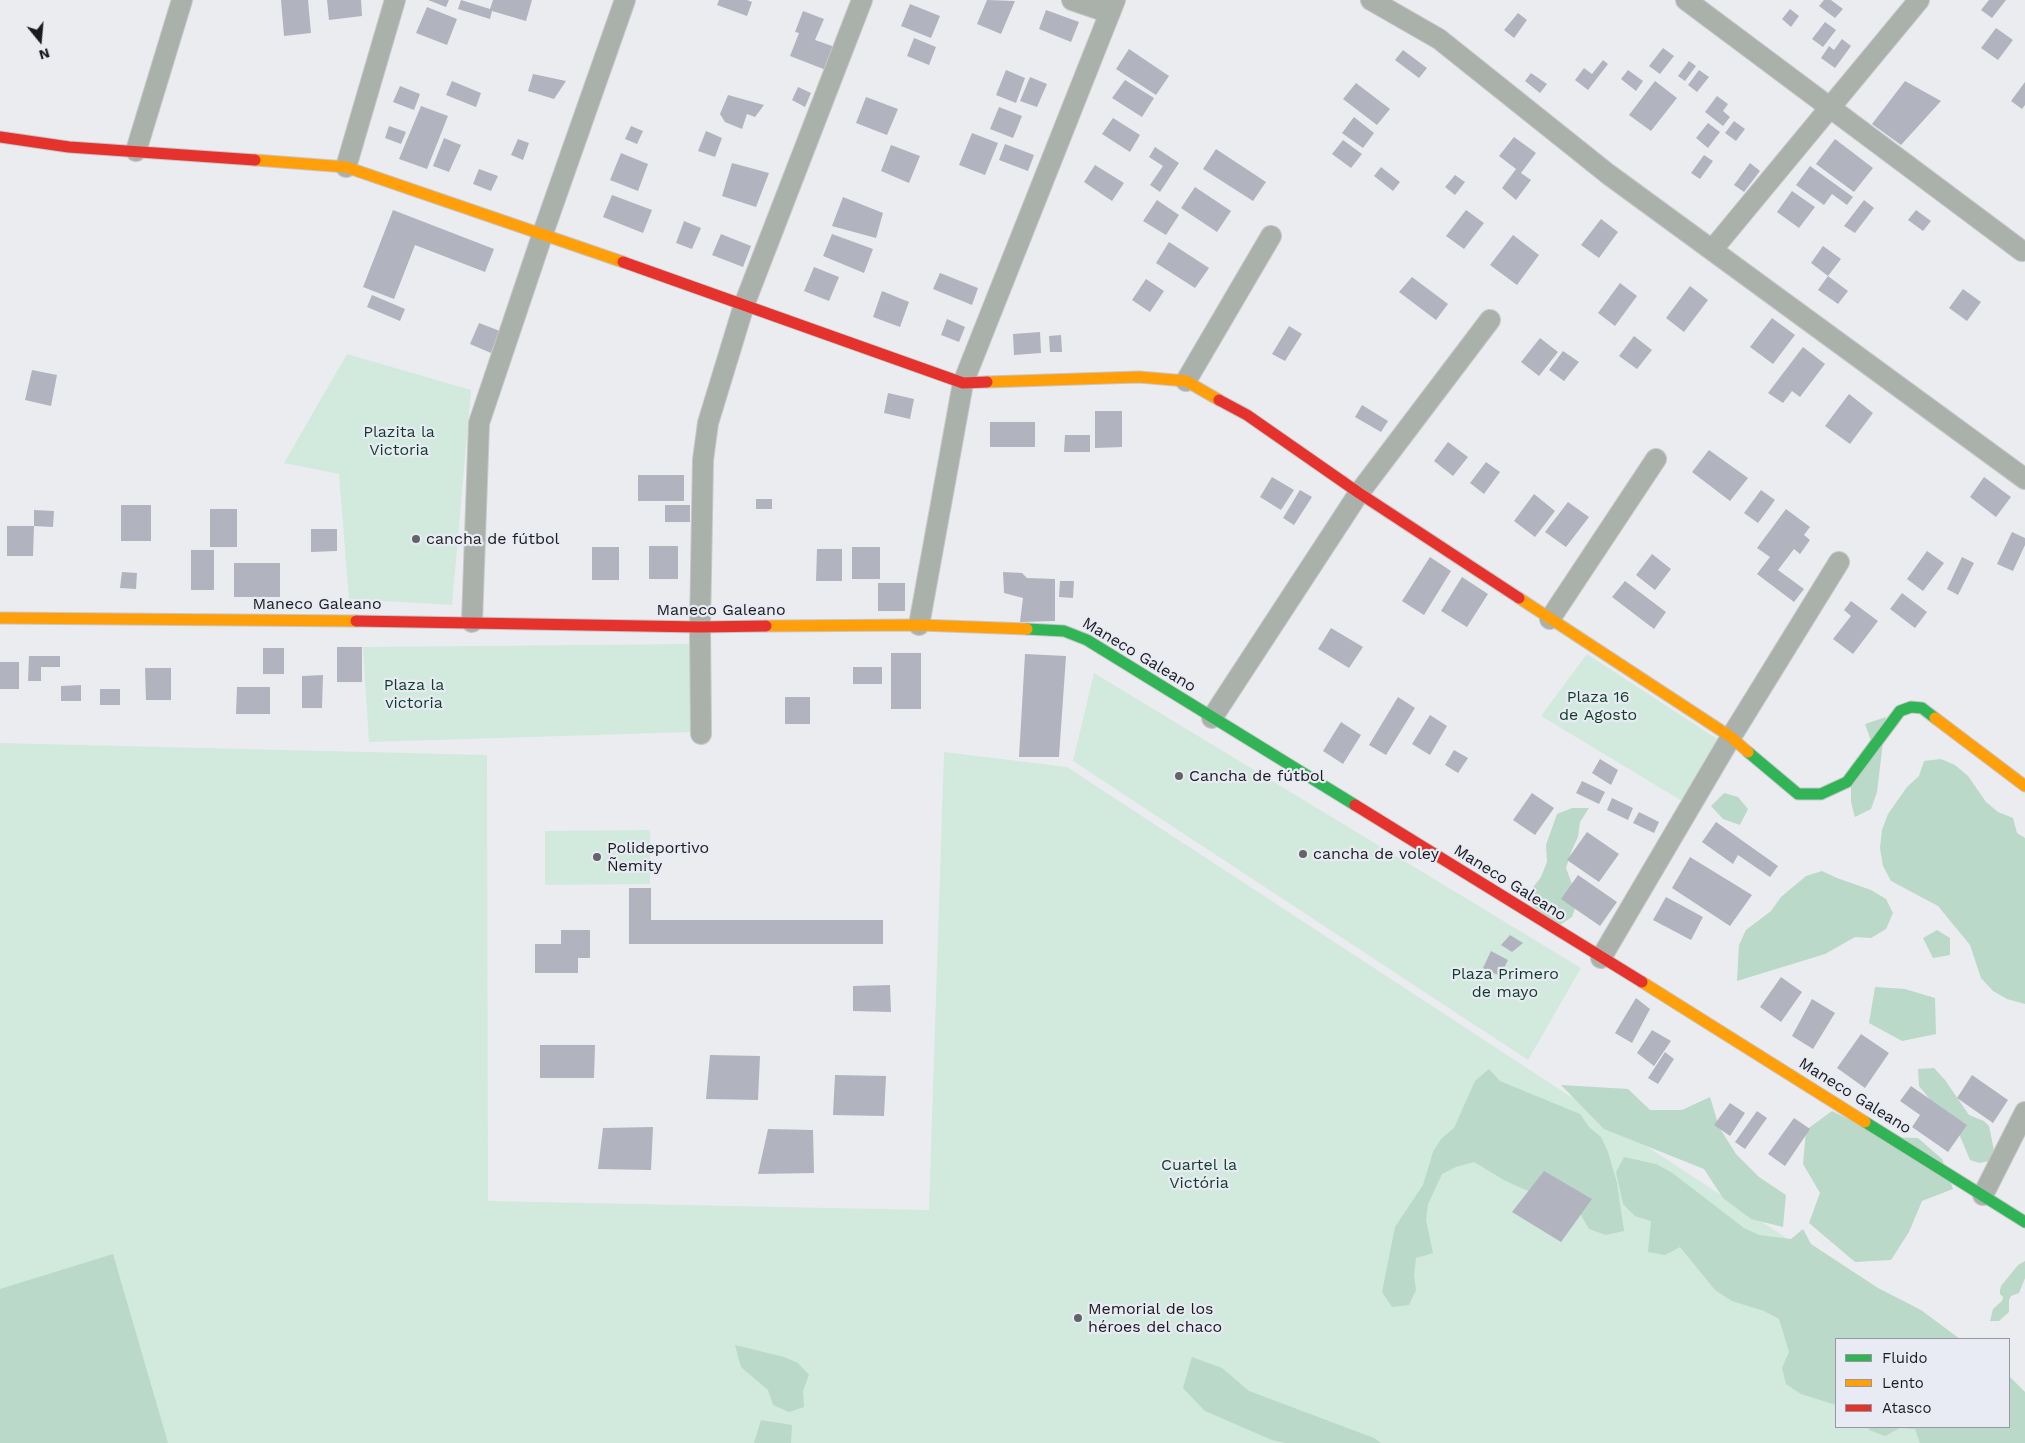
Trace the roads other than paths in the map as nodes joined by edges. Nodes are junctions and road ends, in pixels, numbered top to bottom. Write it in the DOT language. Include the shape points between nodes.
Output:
graph roads {
  1 [pos="182,0"];
  2 [pos="395,0"];
  3 [pos="625,0"];
  4 [pos="862,0"];
  5 [pos="1072,0"];
  6 [pos="1370,0"];
  7 [pos="1686,0"];
  8 [pos="1919,0"];
  9 [pos="1112,7"];
  10 [pos="1829,109"];
  11 [pos="0,137"];
  12 [pos="136,151"];
  13 [pos="346,167"];
  14 [pos="543,233"];
  15 [pos="1270,236"];
  16 [pos="1712,250"];
  17 [pos="2022,251"];
  18 [pos="744,305"];
  19 [pos="1490,320"];
  20 [pos="1186,381"];
  21 [pos="963,383"];
  22 [pos="1656,460"];
  23 [pos="2025,479"];
  24 [pos="1359,493"];
  25 [pos="1838,562"];
  26 [pos="0,618"];
  27 [pos="1550,619"];
  28 [pos="472,622"];
  29 [pos="919,625"];
  30 [pos="700,627"];
  31 [pos="1212,718"];
  32 [pos="701,734"];
  33 [pos="1731,737"];
  34 [pos="2025,786"];
  35 [pos="1601,958"];
  36 [pos="2025,1112"];
  37 [pos="1983,1195"];
  38 [pos="2025,1222"];
  1 -- 12 [label="street"];
  2 -- 13 [label="street"];
  3 -- 14 [label="street"];
  4 -- 18 [label="street"];
  5 -- 9 [label="street"];
  6 -- 16 [label="street" via="1439,39 1608,174"];
  7 -- 10 [label="street"];
  8 -- 10 [label="street"];
  9 -- 21 [label="street"];
  10 -- 16 [label="street"];
  10 -- 17 [label="street"];
  11 -- 12 [label="street" via="69,147"];
  12 -- 13 [label="street"];
  13 -- 14 [label="street"];
  14 -- 18 [label="street"];
  14 -- 28 [label="street" via="479,423"];
  15 -- 20 [label="street"];
  16 -- 23 [label="street"];
  18 -- 21 [label="street"];
  18 -- 30 [label="street" via="708,423 704,451"];
  19 -- 24 [label="street"];
  20 -- 21 [label="street" via="1139,377"];
  20 -- 24 [label="street" via="1247,415"];
  21 -- 29 [label="street"];
  22 -- 27 [label="street"];
  24 -- 27 [label="street"];
  24 -- 31 [label="street"];
  25 -- 33 [label="street"];
  26 -- 28 [label="street, Maneco Galeano"];
  27 -- 33 [label="street"];
  28 -- 30 [label="street, Maneco Galeano"];
  29 -- 30 [label="street, Maneco Galeano"];
  29 -- 31 [label="street, Maneco Galeano" via="1064,631 1087,640"];
  30 -- 32 [label="street"];
  31 -- 35 [label="street, Maneco Galeano"];
  33 -- 34 [label="street" via="1798,794 1821,794 1847,782 1900,711 1922,708"];
  33 -- 35 [label="street"];
  35 -- 37 [label="street, Maneco Galeano"];
  36 -- 37 [label="street"];
  37 -- 38 [label="street, Maneco Galeano"];
}
